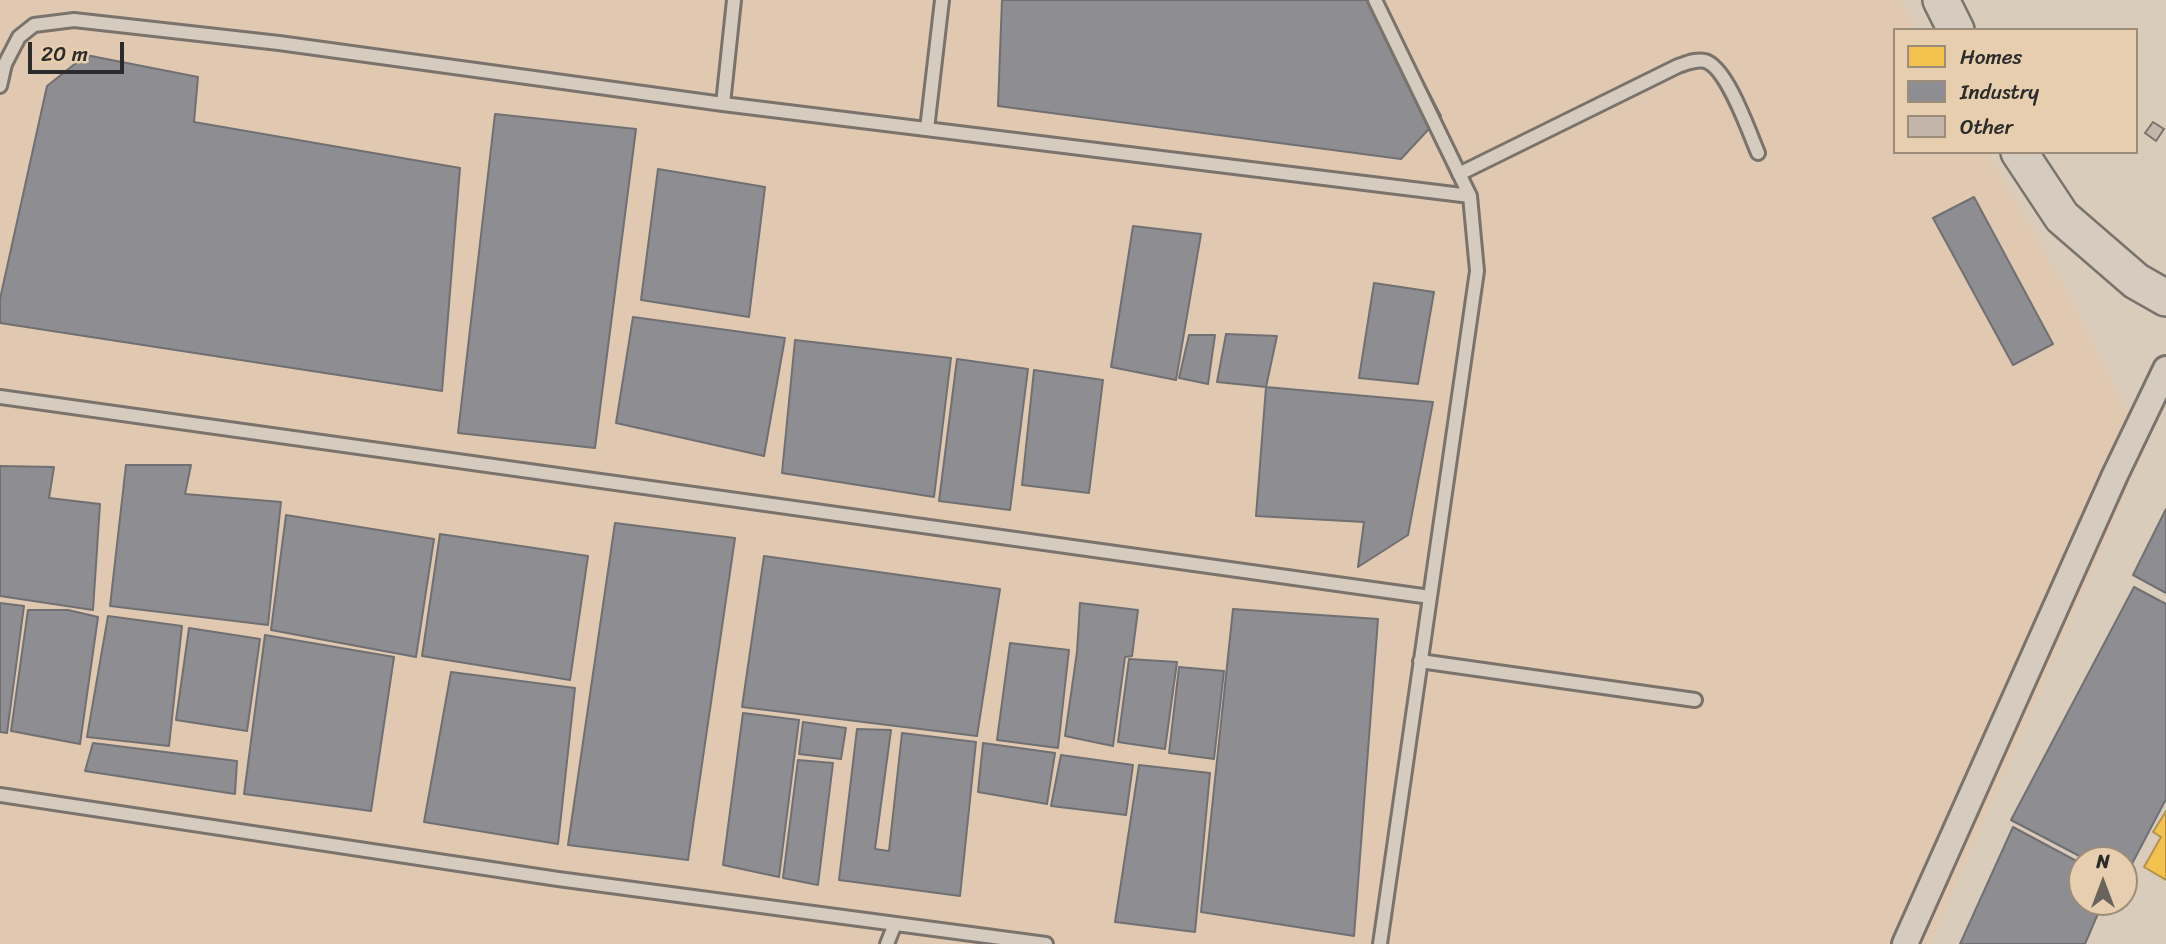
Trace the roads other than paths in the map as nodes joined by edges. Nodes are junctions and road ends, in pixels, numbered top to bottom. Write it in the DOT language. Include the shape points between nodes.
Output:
graph roads {
  1 [pos="734,0"];
  2 [pos="942,0"];
  3 [pos="1375,0"];
  4 [pos="1941,0"];
  5 [pos="1955,28"];
  6 [pos="0,86"];
  7 [pos="723,104"];
  8 [pos="927,129"];
  9 [pos="1758,153"];
  10 [pos="2021,154"];
  11 [pos="1459,174"];
  12 [pos="1470,196"];
  13 [pos="2166,298"];
  14 [pos="2166,369"];
  15 [pos="0,397"];
  16 [pos="1430,597"];
  17 [pos="1420,662"];
  18 [pos="1695,700"];
  19 [pos="0,795"];
  20 [pos="895,924"];
  21 [pos="887,944"];
  22 [pos="1046,944"];
  23 [pos="1380,944"];
  24 [pos="1905,944"];
  1 -- 7 [label="lane"];
  2 -- 8 [label="lane"];
  3 -- 11 [label="lane"];
  4 -- 5 [label="main road"];
  6 -- 7 [label="lane" via="19,37 34,25 75,20"];
  7 -- 8 [label="lane"];
  8 -- 12 [label="lane"];
  9 -- 11 [label="lane" via="1722,76 1707,62 1695,61"];
  10 -- 13 [label="main road" via="2062,217 2136,281"];
  11 -- 12 [label="lane"];
  12 -- 16 [label="lane" via="1477,271"];
  14 -- 24 [label="street"];
  15 -- 16 [label="lane"];
  16 -- 17 [label="lane"];
  17 -- 18 [label="lane"];
  17 -- 23 [label="lane"];
  19 -- 20 [label="lane" via="558,879"];
  20 -- 21 [label="lane"];
  20 -- 22 [label="lane"];
}
